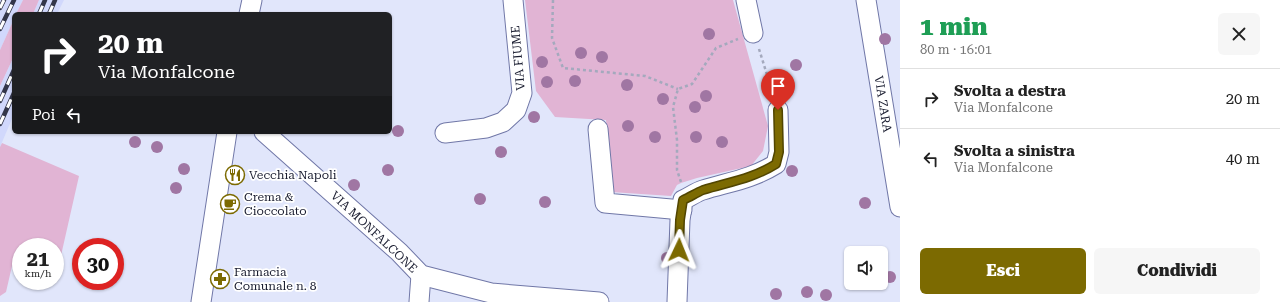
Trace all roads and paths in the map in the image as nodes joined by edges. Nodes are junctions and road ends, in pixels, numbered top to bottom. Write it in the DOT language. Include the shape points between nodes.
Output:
graph roads {
  1 [pos="252,0"];
  2 [pos="513,0"];
  3 [pos="554,0"];
  4 [pos="746,0"];
  5 [pos="866,0"];
  6 [pos="249,12"];
  7 [pos="754,34"];
  8 [pos="678,89"];
  9 [pos="778,110"];
  10 [pos="598,129"];
  11 [pos="445,133"];
  12 [pos="227,134"];
  13 [pos="266,134"];
  14 [pos="895,146"];
  15 [pos="683,205"];
  16 [pos="900,207"];
  17 [pos="421,275"];
  18 [pos="201,302"];
  19 [pos="419,302"];
  20 [pos="599,302"];
  21 [pos="677,302"];
  1 -- 6 [label="street"];
  2 -- 11 [label="street, VIA FIUME" via="522,93 516,110 503,122 486,128"];
  3 -- 8 [label="path" via="552,38 563,68 646,76"];
  4 -- 7 [label="street"];
  5 -- 14 [label="street, VIA ZARA"];
  7 -- 8 [label="path" via="716,48 692,84"];
  7 -- 9 [label="path"];
  8 -- 15 [label="path" via="673,107 677,170"];
  9 -- 15 [label="street" via="779,152 776,164 764,172 734,183 701,191"];
  10 -- 15 [label="street" via="605,203"];
  12 -- 18 [label="street"];
  13 -- 17 [label="street, VIA MONFALCONE" via="399,252"];
  14 -- 16 [label="street, VIA ZARA"];
  15 -- 21 [label="street" via="680,220"];
  17 -- 19 [label="street"];
  17 -- 20 [label="street, VIA MONFALCONE" via="491,293"];
}
